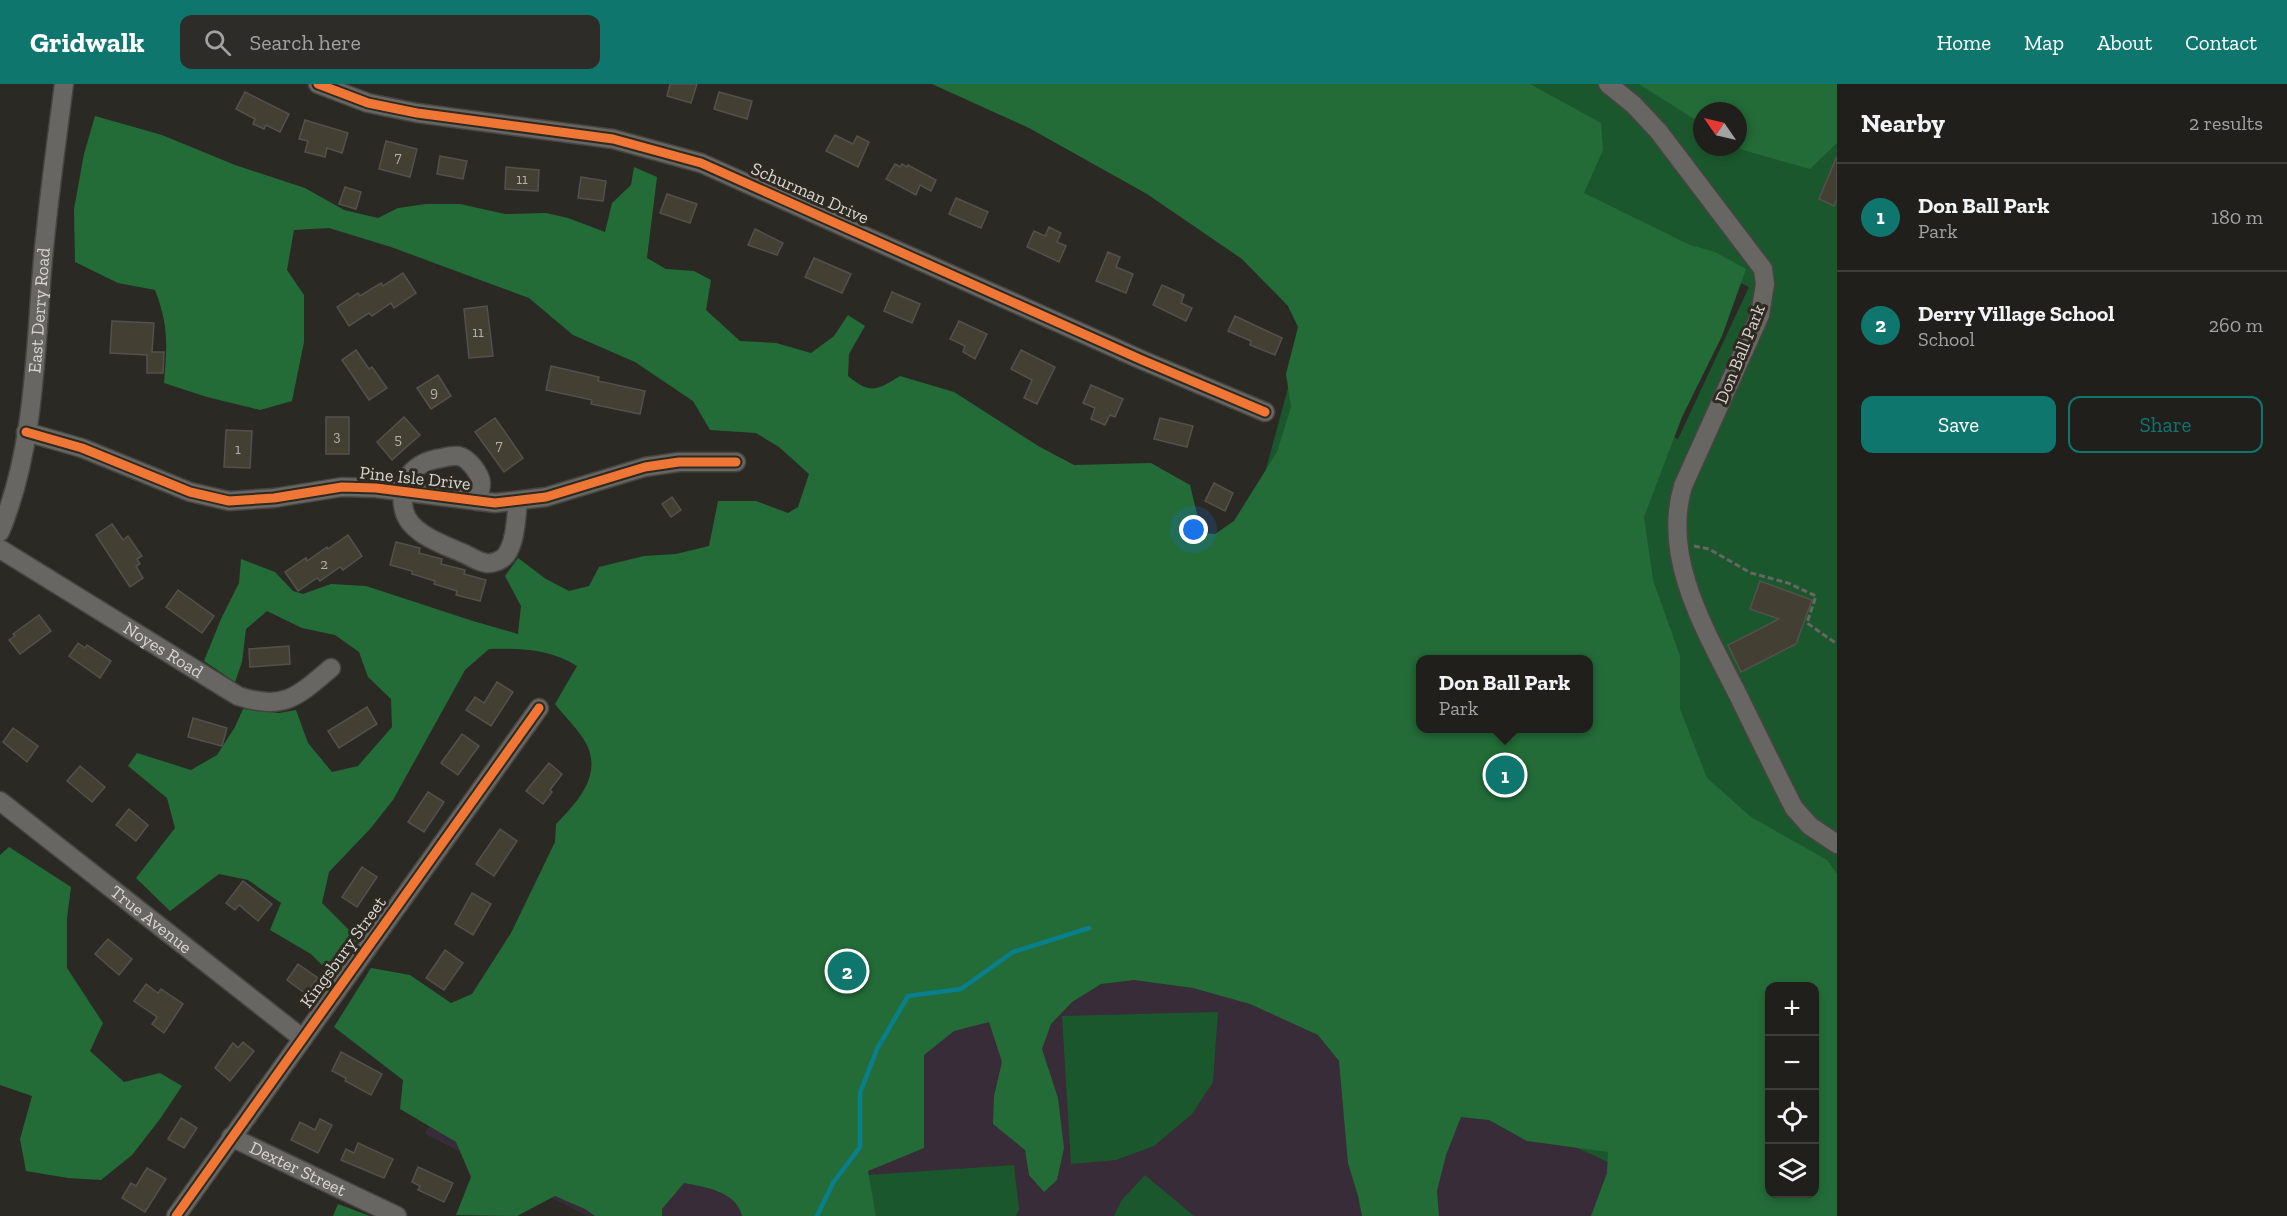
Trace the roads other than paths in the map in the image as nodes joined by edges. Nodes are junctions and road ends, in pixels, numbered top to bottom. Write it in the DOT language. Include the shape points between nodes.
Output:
graph roads {
  1 [pos="64,84"];
  2 [pos="318,84"];
  3 [pos="1608,84"];
  4 [pos="1265,412"];
  5 [pos="26,432"];
  6 [pos="736,462"];
  7 [pos="401,492"];
  8 [pos="477,501"];
  9 [pos="518,501"];
  10 [pos="0,532"];
  11 [pos="0,549"];
  12 [pos="331,668"];
  13 [pos="539,708"];
  14 [pos="0,801"];
  15 [pos="1837,844"];
  16 [pos="302,1038"];
  17 [pos="231,1137"];
  18 [pos="176,1216"];
  19 [pos="397,1216"];
  1 -- 5 [label="street, East Derry Road"];
  2 -- 4 [label="street, Schurman Drive" via="368,103 613,139 701,163"];
  3 -- 15 [label="street, Don Ball Park" via="1653,125 1763,269 1760,315 1683,486 1678,503 1679,543 1685,578 1699,616 1794,808 1810,826"];
  5 -- 7 [label="street, Pine Isle Drive" via="82,448 190,492 229,501 342,487"];
  5 -- 10 [label="street, East Derry Road" via="14,494"];
  6 -- 9 [label="street, Pine Isle Drive" via="679,462 645,467 546,497"];
  7 -- 8 [label="street, Pine Isle Drive"];
  7 -- 8 [label="street" via="414,468 459,456 467,459 480,478"];
  7 -- 9 [label="street" via="404,513 414,527 486,563 498,562 507,554"];
  8 -- 9 [label="street, Pine Isle Drive"];
  11 -- 12 [label="street, Noyes Road" via="238,696 271,704 288,700"];
  13 -- 16 [label="street, Kingsbury Street"];
  14 -- 16 [label="street, True Avenue"];
  16 -- 17 [label="street, Kingsbury Street"];
  17 -- 18 [label="street, Kingsbury Street"];
  17 -- 19 [label="street, Dexter Street"];
}
